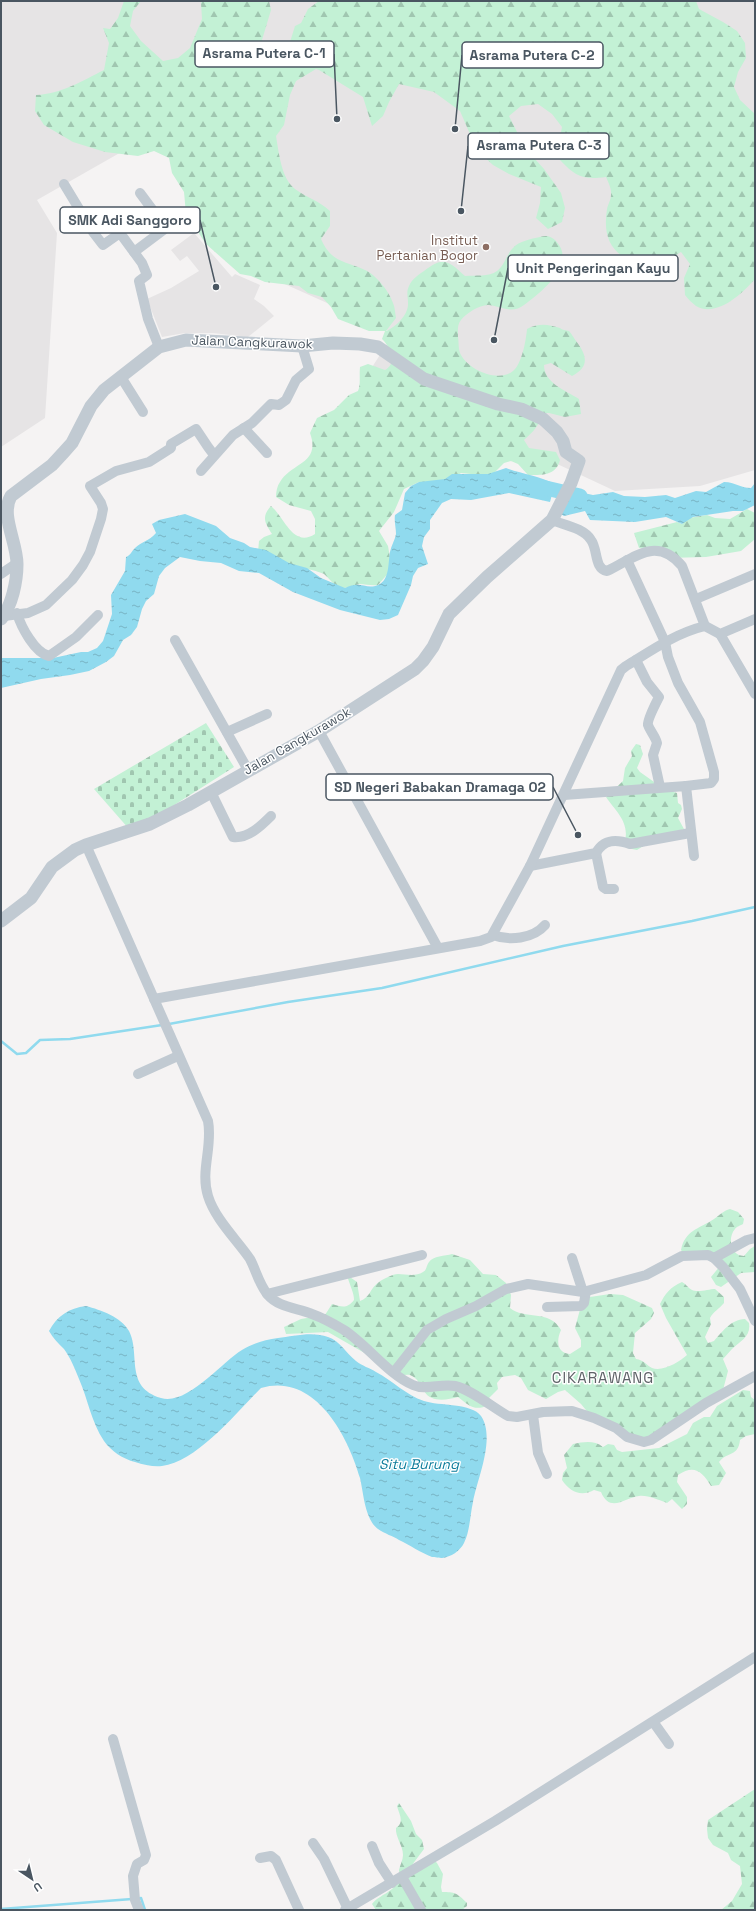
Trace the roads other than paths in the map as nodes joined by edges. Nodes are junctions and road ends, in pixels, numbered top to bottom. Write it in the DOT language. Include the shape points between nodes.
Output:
graph roads {
  1 [pos="64,184"];
  2 [pos="140,193"];
  3 [pos="134,252"];
  4 [pos="302,346"];
  5 [pos="159,347"];
  6 [pos="121,377"];
  7 [pos="143,412"];
  8 [pos="244,428"];
  9 [pos="267,453"];
  10 [pos="214,454"];
  11 [pos="201,471"];
  12 [pos="555,516"];
  13 [pos="627,560"];
  14 [pos="17,563"];
  15 [pos="1,574"];
  16 [pos="755,574"];
  17 [pos="696,599"];
  18 [pos="98,615"];
  19 [pos="7,616"];
  20 [pos="755,619"];
  21 [pos="705,626"];
  22 [pos="720,634"];
  23 [pos="175,640"];
  24 [pos="665,642"];
  25 [pos="636,660"];
  26 [pos="755,694"];
  27 [pos="267,714"];
  28 [pos="319,731"];
  29 [pos="227,732"];
  30 [pos="248,770"];
  31 [pos="686,786"];
  32 [pos="660,787"];
  33 [pos="211,792"];
  34 [pos="564,795"];
  35 [pos="271,816"];
  36 [pos="690,834"];
  37 [pos="86,844"];
  38 [pos="596,852"];
  39 [pos="694,856"];
  40 [pos="530,866"];
  41 [pos="614,889"];
  42 [pos="1,921"];
  43 [pos="545,925"];
  44 [pos="493,935"];
  45 [pos="438,948"];
  46 [pos="154,999"];
  47 [pos="178,1056"];
  48 [pos="138,1074"];
  49 [pos="755,1238"];
  50 [pos="422,1255"];
  51 [pos="572,1258"];
  52 [pos="714,1258"];
  53 [pos="584,1291"];
  54 [pos="267,1294"];
  55 [pos="547,1307"];
  56 [pos="755,1321"];
  57 [pos="394,1372"];
  58 [pos="755,1376"];
  59 [pos="533,1415"];
  60 [pos="547,1474"];
  61 [pos="755,1657"];
  62 [pos="656,1726"];
  63 [pos="113,1739"];
  64 [pos="669,1744"];
  65 [pos="314,1843"];
  66 [pos="372,1846"];
  67 [pos="260,1858"];
  68 [pos="402,1878"];
  69 [pos="392,1883"];
  70 [pos="347,1909"];
  71 [pos="139,1910"];
  72 [pos="299,1910"];
  73 [pos="421,1910"];
  1 -- 3 [label="street" via="102,245 120,233"];
  2 -- 3 [label="street" via="166,228"];
  3 -- 5 [label="street" via="147,275 139,280 148,319"];
  4 -- 5 [label="street, Jalan Cangkurawok" via="186,340"];
  4 -- 8 [label="street" via="309,368 296,380 286,400 279,405 272,404"];
  4 -- 12 [label="street, Jalan Cangkurawok" via="333,343 378,347 424,379 498,404 521,409 543,419 557,432 566,452 579,461"];
  5 -- 6 [label="street, Jalan Cangkurawok"];
  6 -- 7 [label="street"];
  6 -- 14 [label="street, Jalan Cangkurawok" via="95,399 72,443 64,452 52,465 11,496 7,503"];
  8 -- 9 [label="street"];
  8 -- 10 [label="street"];
  10 -- 11 [label="street"];
  10 -- 19 [label="street" via="196,429 175,441 171,448 149,462 116,471 90,486 103,510 90,552 83,565 72,580 46,605 28,613"];
  12 -- 13 [label="street" via="590,538 602,571 607,572"];
  12 -- 28 [label="street, Jalan Cangkurawok" via="453,610 423,661"];
  13 -- 17 [label="street" via="642,552 653,550 677,559"];
  13 -- 24 [label="street"];
  14 -- 15 [label="street"];
  14 -- 19 [label="street, Jalan Cangkurawok"];
  16 -- 17 [label="street"];
  17 -- 21 [label="street"];
  18 -- 19 [label="street" via="76,637 49,656 43,654"];
  20 -- 22 [label="street"];
  21 -- 22 [label="street"];
  21 -- 24 [label="street"];
  22 -- 26 [label="street"];
  23 -- 29 [label="street"];
  24 -- 25 [label="street"];
  24 -- 31 [label="street" via="678,683 700,722 714,772 711,783"];
  25 -- 32 [label="street" via="647,682 659,697 648,724 656,743 653,755"];
  25 -- 34 [label="street" via="621,670"];
  27 -- 29 [label="street"];
  28 -- 30 [label="street, Jalan Cangkurawok"];
  28 -- 45 [label="street"];
  29 -- 30 [label="street"];
  30 -- 33 [label="street, Jalan Cangkurawok"];
  31 -- 32 [label="street"];
  31 -- 36 [label="street"];
  32 -- 34 [label="street"];
  33 -- 35 [label="street" via="233,837 261,826"];
  33 -- 37 [label="street, Jalan Cangkurawok" via="150,824"];
  34 -- 40 [label="street"];
  36 -- 38 [label="street" via="630,844 609,841 600,845"];
  36 -- 39 [label="street"];
  37 -- 42 [label="street, Jalan Cangkurawok" via="59,860 31,898"];
  37 -- 46 [label="street"];
  38 -- 40 [label="street"];
  38 -- 41 [label="street" via="603,887"];
  40 -- 44 [label="street"];
  43 -- 44 [label="street" via="538,932 511,939"];
  44 -- 45 [label="street" via="480,941"];
  45 -- 46 [label="street"];
  46 -- 47 [label="street"];
  47 -- 48 [label="street"];
  47 -- 54 [label="street" via="209,1127 206,1182 208,1197 250,1260"];
  49 -- 52 [label="street"];
  50 -- 54 [label="street"];
  51 -- 53 [label="street"];
  52 -- 53 [label="street" via="708,1255 682,1256 646,1275"];
  52 -- 56 [label="street" via="740,1289"];
  53 -- 55 [label="street" via="584,1303 581,1306"];
  53 -- 57 [label="street" via="528,1284 506,1289 427,1330"];
  54 -- 57 [label="street" via="278,1302 311,1314 345,1331"];
  57 -- 59 [label="street" via="412,1385 460,1388 508,1416"];
  58 -- 59 [label="street" via="644,1442 627,1437 616,1428 594,1418 572,1411"];
  59 -- 60 [label="street" via="538,1453"];
  61 -- 62 [label="street"];
  62 -- 64 [label="street"];
  62 -- 68 [label="street"];
  63 -- 71 [label="street" via="146,1855 144,1860 137,1864 133,1876 135,1900"];
  65 -- 70 [label="street"];
  66 -- 69 [label="street"];
  67 -- 72 [label="street" via="274,1858"];
  68 -- 69 [label="street"];
  68 -- 73 [label="street"];
  69 -- 70 [label="street"];
}
